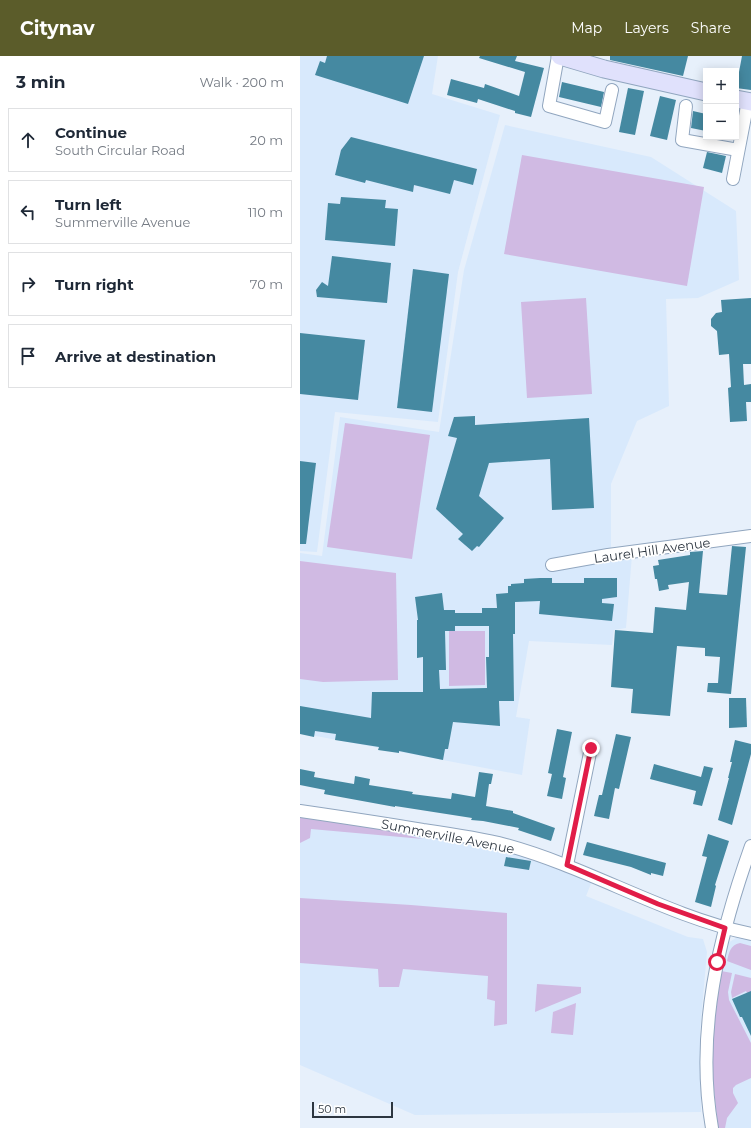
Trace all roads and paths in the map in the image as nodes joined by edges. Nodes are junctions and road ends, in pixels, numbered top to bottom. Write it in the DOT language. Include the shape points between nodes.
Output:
graph roads {
  1 [pos="564,57"];
  2 [pos="612,90"];
  3 [pos="703,91"];
  4 [pos="745,101"];
  5 [pos="686,106"];
  6 [pos="738,150"];
  7 [pos="733,179"];
  8 [pos="751,536"];
  9 [pos="552,565"];
  10 [pos="591,748"];
  11 [pos="300,811"];
  12 [pos="751,846"];
  13 [pos="567,865"];
  14 [pos="725,928"];
  15 [pos="751,934"];
  16 [pos="712,1128"];
  1 -- 2 [label="street" via="549,106 605,122"];
  1 -- 3 [label="street" via="604,69"];
  4 -- 6 [label="street"];
  5 -- 6 [label="street" via="682,140"];
  6 -- 7 [label="street"];
  8 -- 9 [label="street, Laurel Hill Avenue"];
  10 -- 13 [label="street"];
  11 -- 13 [label="street, Summerville Avenue" via="506,845"];
  12 -- 14 [label="street"];
  13 -- 14 [label="street, Summerville Avenue" via="658,904"];
  14 -- 15 [label="street, Summerville Avenue"];
  14 -- 16 [label="street" via="713,982 706,1056"];
}
